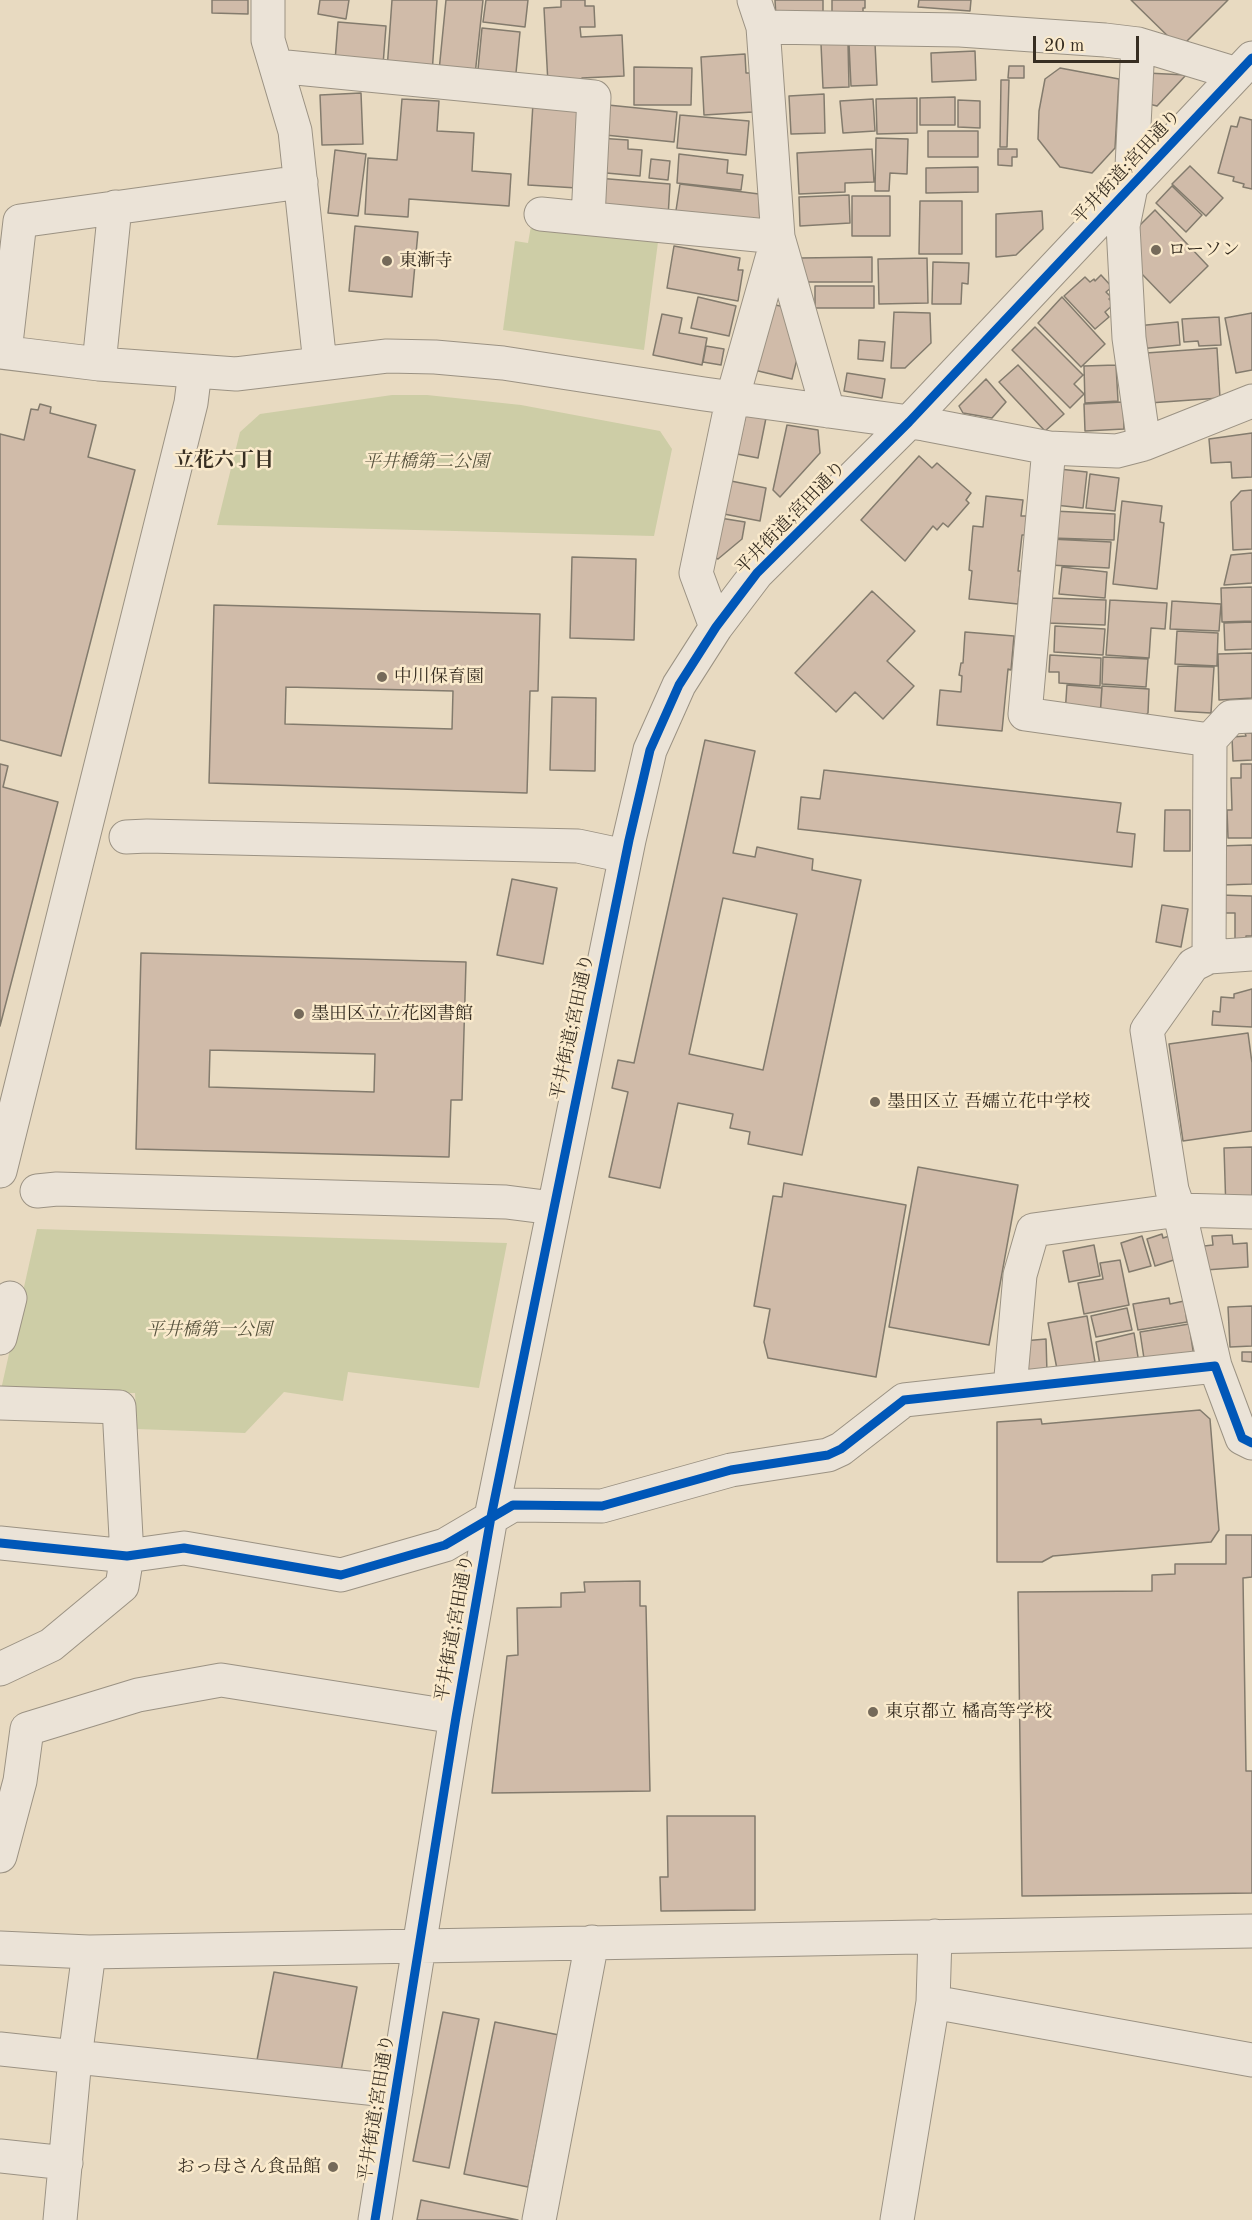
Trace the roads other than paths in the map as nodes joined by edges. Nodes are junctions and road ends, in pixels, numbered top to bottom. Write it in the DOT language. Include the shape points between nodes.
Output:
graph roads {
  1 [pos="268,0"];
  2 [pos="759,14"];
  3 [pos="1138,44"];
  4 [pos="276,66"];
  5 [pos="1244,66"];
  6 [pos="301,182"];
  7 [pos="1131,188"];
  8 [pos="115,207"];
  9 [pos="541,214"];
  10 [pos="588,218"];
  11 [pos="778,237"];
  12 [pos="3,352"];
  13 [pos="99,364"];
  14 [pos="320,364"];
  15 [pos="195,371"];
  16 [pos="733,396"];
  17 [pos="1252,401"];
  18 [pos="828,411"];
  19 [pos="909,422"];
  20 [pos="1144,444"];
  21 [pos="1049,447"];
  22 [pos="716,627"];
  23 [pos="1252,716"];
  24 [pos="1210,740"];
  25 [pos="126,837"];
  26 [pos="625,856"];
  27 [pos="1252,954"];
  28 [pos="1209,957"];
  29 [pos="0,1171"];
  30 [pos="37,1191"];
  31 [pos="553,1208"];
  32 [pos="1179,1210"];
  33 [pos="1252,1212"];
  34 [pos="9,1298"];
  35 [pos="0,1338"];
  36 [pos="1215,1366"];
  37 [pos="1010,1388"];
  38 [pos="0,1403"];
  39 [pos="1252,1443"];
  40 [pos="491,1518"];
  41 [pos="0,1543"];
  42 [pos="127,1556"];
  43 [pos="0,1669"];
  44 [pos="456,1717"];
  45 [pos="0,1856"];
  46 [pos="1252,1931"];
  47 [pos="935,1936"];
  48 [pos="592,1942"];
  49 [pos="420,1946"];
  50 [pos="0,1948"];
  51 [pos="89,1952"];
  52 [pos="933,2001"];
  53 [pos="0,2049"];
  54 [pos="75,2058"];
  55 [pos="1252,2060"];
  56 [pos="396,2091"];
  57 [pos="0,2156"];
  58 [pos="66,2163"];
  59 [pos="60,2220"];
  60 [pos="375,2220"];
  61 [pos="539,2220"];
  62 [pos="897,2220"];
  1 -- 4 [label="street" via="268,40"];
  2 -- 3 [label="street"];
  2 -- 11 [label="street"];
  3 -- 5 [label="street"];
  3 -- 7 [label="street"];
  4 -- 6 [label="street" via="295,131"];
  4 -- 10 [label="street" via="594,97"];
  5 -- 7 [label="street, 平井街道;宮田通り"];
  6 -- 8 [label="street"];
  6 -- 14 [label="street"];
  7 -- 19 [label="street, 平井街道;宮田通り"];
  7 -- 20 [label="street" via="1123,226 1128,326"];
  8 -- 12 [label="street" via="20,221"];
  8 -- 13 [label="street"];
  9 -- 10 [label="street"];
  10 -- 11 [label="street"];
  11 -- 16 [label="street"];
  11 -- 18 [label="street"];
  12 -- 13 [label="street"];
  13 -- 15 [label="street"];
  14 -- 15 [label="street" via="236,374"];
  14 -- 16 [label="street" via="387,356 435,357"];
  15 -- 29 [label="street" via="188,415"];
  16 -- 18 [label="street"];
  16 -- 22 [label="street" via="696,573"];
  17 -- 20 [label="street"];
  18 -- 19 [label="street"];
  19 -- 21 [label="street"];
  19 -- 22 [label="street, 平井街道;宮田通り" via="757,573"];
  20 -- 21 [label="street" via="1117,451"];
  21 -- 24 [label="street" via="1025,714"];
  22 -- 26 [label="street, 平井街道;宮田通り" via="679,685 650,750"];
  23 -- 24 [label="street" via="1231,717"];
  24 -- 28 [label="street"];
  25 -- 26 [label="street" via="578,846"];
  26 -- 31 [label="street, 平井街道;宮田通り"];
  27 -- 28 [label="street"];
  28 -- 32 [label="street" via="1193,965 1147,1030 1172,1190"];
  30 -- 31 [label="street" via="506,1202"];
  31 -- 40 [label="street, 平井街道;宮田通り"];
  32 -- 33 [label="street"];
  32 -- 36 [label="street"];
  32 -- 37 [label="street" via="1033,1230 1020,1275"];
  34 -- 35 [label="street"];
  36 -- 37 [label="street"];
  36 -- 39 [label="street" via="1242,1438"];
  37 -- 40 [label="street" via="904,1400 842,1449 828,1455 730,1470 602,1506 513,1505"];
  38 -- 42 [label="street" via="119,1407"];
  40 -- 42 [label="street" via="444,1545 341,1575 183,1548"];
  40 -- 44 [label="street, 平井街道;宮田通り"];
  41 -- 42 [label="street"];
  42 -- 43 [label="street" via="123,1586 51,1645"];
  44 -- 45 [label="street" via="220,1680 138,1695 38,1725 27,1729 20,1781"];
  44 -- 49 [label="street, 平井街道;宮田通り"];
  46 -- 47 [label="street"];
  47 -- 48 [label="street"];
  47 -- 52 [label="street"];
  48 -- 49 [label="street"];
  48 -- 61 [label="street"];
  49 -- 51 [label="street"];
  49 -- 56 [label="street, 平井街道;宮田通り"];
  50 -- 51 [label="street"];
  51 -- 54 [label="street"];
  52 -- 55 [label="street"];
  52 -- 62 [label="street"];
  53 -- 54 [label="street"];
  54 -- 56 [label="street"];
  54 -- 58 [label="street"];
  56 -- 60 [label="street, 平井街道;宮田通り"];
  57 -- 58 [label="street"];
  58 -- 59 [label="street"];
}
